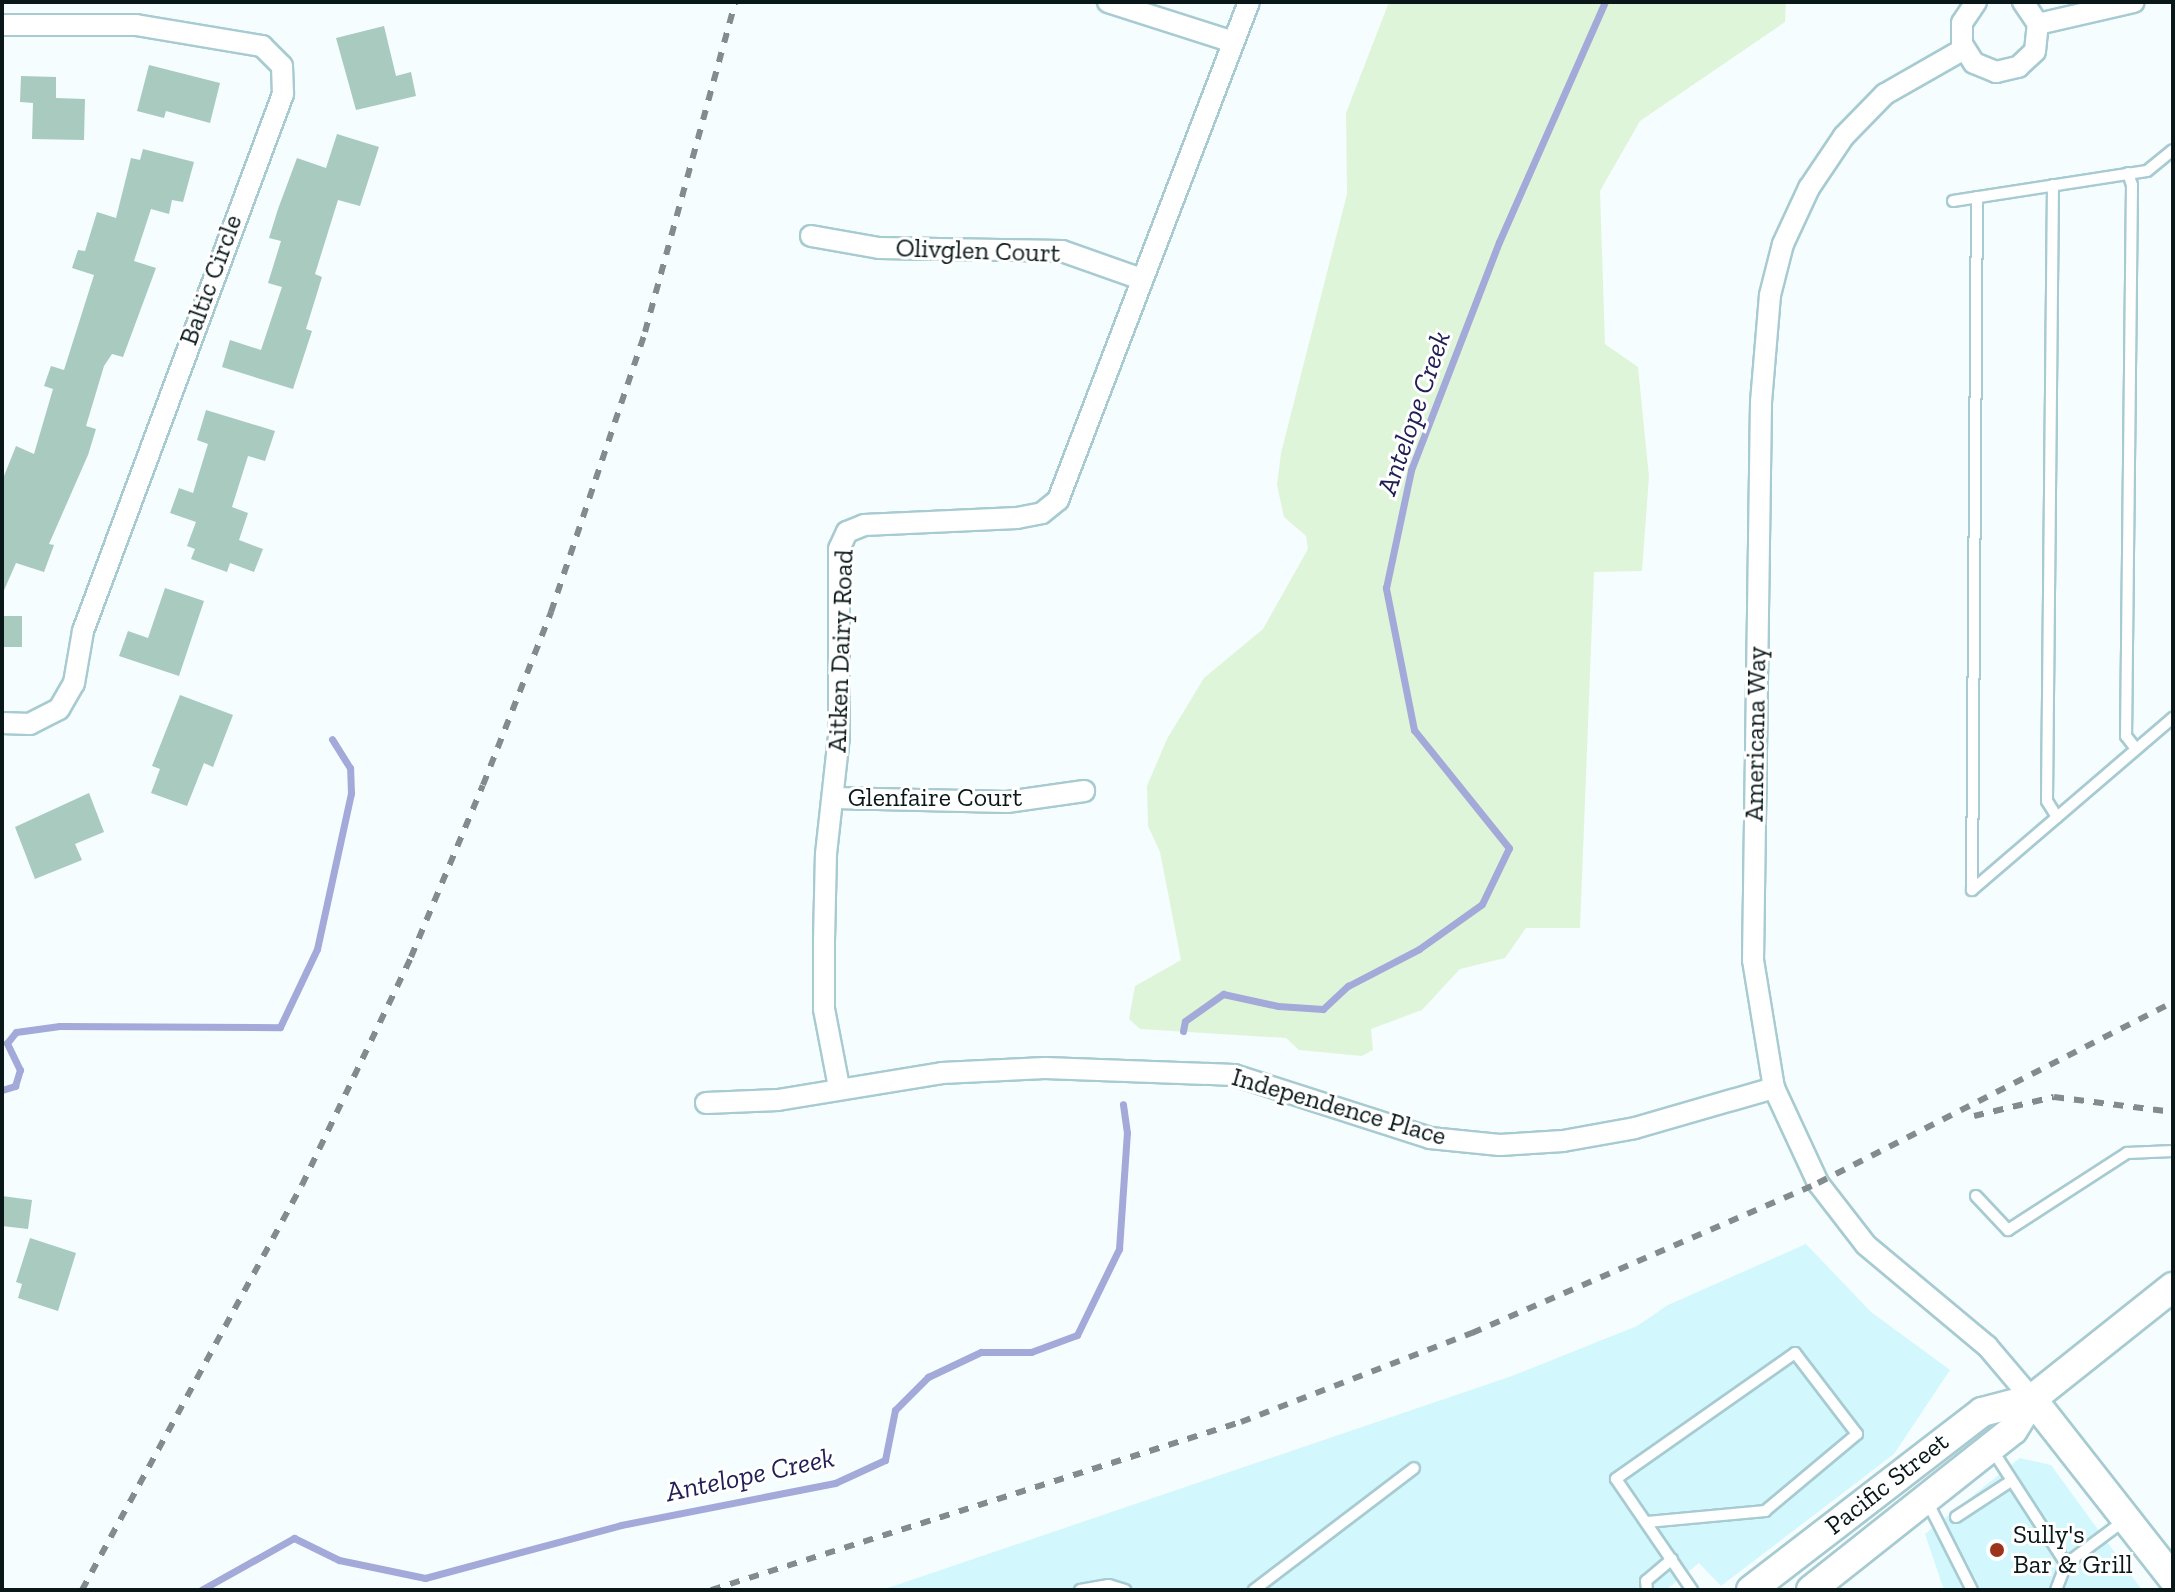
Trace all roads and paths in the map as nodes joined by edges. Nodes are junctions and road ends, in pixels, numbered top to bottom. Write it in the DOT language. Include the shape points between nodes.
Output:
graph roads {
  1 [pos="1108,2"];
  2 [pos="1249,2"];
  3 [pos="2023,2"];
  4 [pos="2134,2"];
  5 [pos="1973,3"];
  6 [pos="2038,24"];
  7 [pos="2,25"];
  8 [pos="1233,42"];
  9 [pos="1964,49"];
  10 [pos="2173,150"];
  11 [pos="2128,173"];
  12 [pos="2053,185"];
  13 [pos="1977,197"];
  14 [pos="1953,201"];
  15 [pos="811,236"];
  16 [pos="1141,279"];
  17 [pos="2173,718"];
  18 [pos="2,723"];
  19 [pos="2136,749"];
  20 [pos="1084,791"];
  21 [pos="834,798"];
  22 [pos="2057,817"];
  23 [pos="839,1087"];
  24 [pos="1774,1088"];
  25 [pos="706,1103"];
  26 [pos="2173,1151"];
  27 [pos="1976,1196"];
  28 [pos="2173,1287"];
  29 [pos="2032,1399"];
  30 [pos="1991,1448"];
  31 [pos="1414,1468"];
  32 [pos="2011,1481"];
  33 [pos="1926,1499"];
  34 [pos="1956,1517"];
  35 [pos="2127,1519"];
  36 [pos="1647,1522"];
  37 [pos="1672,1559"];
  38 [pos="2066,1564"];
  39 [pos="2169,1579"];
  40 [pos="1080,1590"];
  41 [pos="1125,1590"];
  42 [pos="1254,1590"];
  43 [pos="1647,1590"];
  44 [pos="1692,1590"];
  45 [pos="1751,1590"];
  46 [pos="1811,1590"];
  47 [pos="1972,1590"];
  48 [pos="2056,1590"];
  1 -- 8 [label="street"];
  2 -- 8 [label="street, Aitken Dairy Road"];
  3 -- 6 [label="street"];
  4 -- 6 [label="street"];
  5 -- 9 [label="street" via="1962,23"];
  6 -- 9 [label="street" via="2035,51 2008,71 1984,69"];
  7 -- 18 [label="street, Baltic Circle" via="136,25 262,46 282,66 283,94 83,631 74,683 59,709 30,724"];
  8 -- 16 [label="street, Aitken Dairy Road"];
  9 -- 24 [label="street, Americana Way" via="1885,94 1844,136 1809,188 1783,244 1770,295 1761,402 1753,960"];
  10 -- 11 [label="lane" via="2147,171"];
  11 -- 12 [label="lane"];
  11 -- 19 [label="lane" via="2132,185 2126,736"];
  12 -- 13 [label="lane"];
  12 -- 22 [label="lane" via="2047,801"];
  13 -- 14 [label="lane"];
  13 -- 22 [label="lane" via="1972,890"];
  15 -- 16 [label="street, Olivglen Court" via="879,248 1062,251"];
  16 -- 21 [label="street, Aitken Dairy Road" via="1058,500 1042,513 1017,518 864,525 847,532 839,549"];
  17 -- 19 [label="lane"];
  19 -- 22 [label="lane"];
  20 -- 21 [label="street, Glenfaire Court" via="1007,802"];
  21 -- 23 [label="street, Aitken Dairy Road" via="826,854 824,1009"];
  23 -- 24 [label="street, Independence Place" via="942,1073 1045,1068 1234,1075 1430,1138 1500,1145 1635,1128"];
  23 -- 25 [label="street, Independence Place" via="778,1100"];
  24 -- 29 [label="street, Americana Way" via="1806,1163 1836,1211 1901,1279 1987,1346"];
  26 -- 27 [label="lane" via="2127,1153 2008,1230"];
  28 -- 29 [label="main road, Pacific Street"];
  29 -- 30 [label="main road, Pacific Street" via="2013,1430"];
  29 -- 35 [label="main road"];
  29 -- 45 [label="main road, Pacific Street" via="1982,1412"];
  30 -- 32 [label="lane"];
  30 -- 33 [label="main road, Pacific Street"];
  31 -- 42 [label="lane"];
  32 -- 34 [label="lane"];
  32 -- 38 [label="lane"];
  33 -- 46 [label="main road, Pacific Street"];
  33 -- 47 [label="lane"];
  35 -- 38 [label="lane"];
  35 -- 39 [label="main road"];
  36 -- 36 [label="lane" via="1616,1479 1795,1353 1857,1434 1765,1511"];
  36 -- 37 [label="lane"];
  37 -- 43 [label="lane" via="1646,1581"];
  37 -- 44 [label="lane"];
  38 -- 48 [label="lane"];
  40 -- 41 [label="lane" via="1109,1585"];
}
